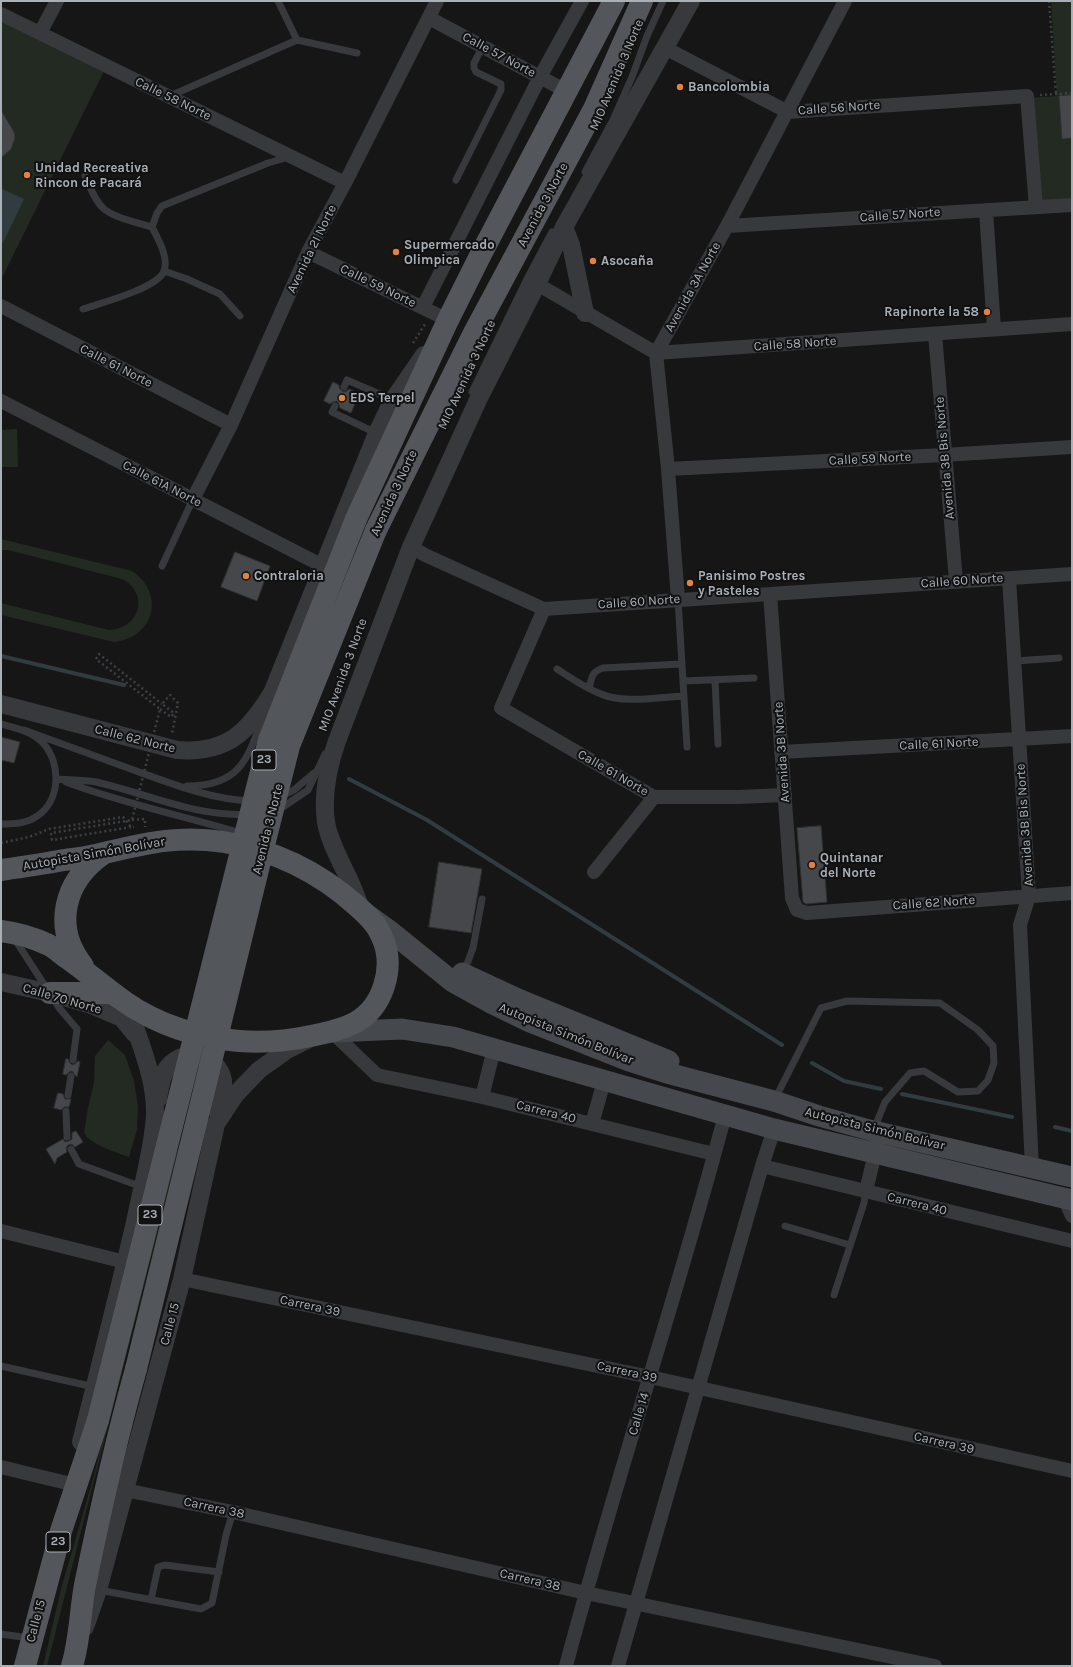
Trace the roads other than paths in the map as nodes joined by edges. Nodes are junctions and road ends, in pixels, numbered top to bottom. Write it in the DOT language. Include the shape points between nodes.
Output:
graph roads {
  1 [pos="56,1"];
  2 [pos="278,1"];
  3 [pos="438,1"];
  4 [pos="582,1"];
  5 [pos="614,1"];
  6 [pos="642,1"];
  7 [pos="663,1"];
  8 [pos="691,1"];
  9 [pos="845,1"];
  10 [pos="1,14"];
  11 [pos="429,18"];
  12 [pos="40,33"];
  13 [pos="297,40"];
  14 [pos="483,46"];
  15 [pos="666,48"];
  16 [pos="357,54"];
  17 [pos="540,77"];
  18 [pos="568,92"];
  19 [pos="168,97"];
  20 [pos="788,112"];
  21 [pos="290,157"];
  22 [pos="85,176"];
  23 [pos="582,176"];
  24 [pos="456,180"];
  25 [pos="345,183"];
  26 [pos="1072,205"];
  27 [pos="1036,207"];
  28 [pos="986,210"];
  29 [pos="560,226"];
  30 [pos="727,226"];
  31 [pos="152,227"];
  32 [pos="308,252"];
  33 [pos="164,271"];
  34 [pos="537,284"];
  35 [pos="1,306"];
  36 [pos="83,308"];
  37 [pos="423,308"];
  38 [pos="585,313"];
  39 [pos="240,316"];
  40 [pos="448,320"];
  41 [pos="1072,324"];
  42 [pos="994,329"];
  43 [pos="935,334"];
  44 [pos="656,354"];
  45 [pos="344,387"];
  46 [pos="393,400"];
  47 [pos="1,401"];
  48 [pos="468,403"];
  49 [pos="335,406"];
  50 [pos="231,425"];
  51 [pos="377,433"];
  52 [pos="1072,447"];
  53 [pos="944,455"];
  54 [pos="668,469"];
  55 [pos="193,500"];
  56 [pos="411,547"];
  57 [pos="162,566"];
  58 [pos="323,566"];
  59 [pos="1072,574"];
  60 [pos="1009,578"];
  61 [pos="390,581"];
  62 [pos="956,581"];
  63 [pos="770,594"];
  64 [pos="678,599"];
  65 [pos="544,609"];
  66 [pos="1059,658"];
  67 [pos="1015,661"];
  68 [pos="682,664"];
  69 [pos="558,669"];
  70 [pos="754,678"];
  71 [pos="715,680"];
  72 [pos="683,681"];
  73 [pos="589,688"];
  74 [pos="272,693"];
  75 [pos="684,696"];
  76 [pos="1,704"];
  77 [pos="1,724"];
  78 [pos="24,730"];
  79 [pos="1072,736"];
  80 [pos="1019,740"];
  81 [pos="718,744"];
  82 [pos="687,747"];
  83 [pos="781,752"];
  84 [pos="318,770"];
  85 [pos="57,779"];
  86 [pos="180,786"];
  87 [pos="785,796"];
  88 [pos="654,797"];
  89 [pos="1,824"];
  90 [pos="275,845"];
  91 [pos="103,854"];
  92 [pos="4,868"];
  93 [pos="594,872"];
  94 [pos="326,873"];
  95 [pos="1072,894"];
  96 [pos="1029,896"];
  97 [pos="482,899"];
  98 [pos="361,910"];
  99 [pos="797,910"];
  100 [pos="6,932"];
  101 [pos="413,950"];
  102 [pos="463,974"];
  103 [pos="92,976"];
  104 [pos="1,982"];
  105 [pos="50,993"];
  106 [pos="120,998"];
  107 [pos="202,1011"];
  108 [pos="223,1015"];
  109 [pos="325,1033"];
  110 [pos="137,1037"];
  111 [pos="494,1049"];
  112 [pos="73,1060"];
  113 [pos="71,1076"];
  114 [pos="604,1081"];
  115 [pos="68,1096"];
  116 [pos="482,1097"];
  117 [pos="774,1102"];
  118 [pos="66,1111"];
  119 [pos="155,1114"];
  120 [pos="724,1115"];
  121 [pos="216,1124"];
  122 [pos="592,1124"];
  123 [pos="774,1129"];
  124 [pos="873,1130"];
  125 [pos="67,1136"];
  126 [pos="71,1149"];
  127 [pos="875,1153"];
  128 [pos="714,1154"];
  129 [pos="762,1166"];
  130 [pos="1032,1167"];
  131 [pos="1072,1177"];
  132 [pos="142,1187"];
  133 [pos="866,1191"];
  134 [pos="1069,1205"];
  135 [pos="785,1226"];
  136 [pos="1,1231"];
  137 [pos="1072,1241"];
  138 [pos="850,1245"];
  139 [pos="125,1262"];
  140 [pos="182,1279"];
  141 [pos="834,1295"];
  142 [pos="1,1366"];
  143 [pos="650,1377"];
  144 [pos="95,1387"];
  145 [pos="698,1388"];
  146 [pos="1,1467"];
  147 [pos="1072,1471"];
  148 [pos="71,1484"];
  149 [pos="125,1490"];
  150 [pos="233,1512"];
  151 [pos="61,1531"];
  152 [pos="218,1572"];
  153 [pos="92,1588"];
  154 [pos="586,1593"];
  155 [pos="151,1600"];
  156 [pos="637,1604"];
  157 [pos="1,1634"];
  158 [pos="31,1639"];
  159 [pos="74,1660"];
  160 [pos="25,1666"];
  161 [pos="566,1666"];
  162 [pos="618,1666"];
  163 [pos="935,1666"];
  1 -- 12 [label="street"];
  2 -- 13 [label="lane"];
  3 -- 11 [label="street, Avenida 2I Norte"];
  4 -- 17 [label="street"];
  5 -- 18 [label="main road, Avenida 3 Norte"];
  6 -- 108 [label="main road, Avenida 3 Norte / 23, bridge" via="594,109 474,333 376,530 289,746"];
  7 -- 23 [label="lane, MIO Avenida 3 Norte" via="613,120"];
  8 -- 15 [label="street"];
  9 -- 20 [label="street, Avenida 3A Norte"];
  10 -- 12 [label="street, Calle 58 Norte"];
  11 -- 14 [label="street, Calle 57 Norte"];
  11 -- 25 [label="street, Avenida 2I Norte"];
  12 -- 19 [label="street, Calle 58 Norte"];
  13 -- 16 [label="lane"];
  13 -- 19 [label="lane"];
  14 -- 17 [label="street, Calle 57 Norte"];
  14 -- 24 [label="lane" via="474,68 476,72 501,84 501,90"];
  15 -- 20 [label="street, Calle 56 Norte"];
  15 -- 29 [label="street"];
  17 -- 18 [label="street, Calle 57 Norte"];
  17 -- 37 [label="street"];
  18 -- 40 [label="main road, Avenida 3 Norte"];
  19 -- 21 [label="street, Calle 58 Norte"];
  20 -- 27 [label="street, Calle 56 Norte" via="1027,96"];
  20 -- 30 [label="street, Avenida 3A Norte"];
  21 -- 25 [label="street, Calle 58 Norte"];
  21 -- 31 [label="lane" via="170,201 157,213"];
  22 -- 31 [label="lane" via="104,208 116,216"];
  25 -- 32 [label="street, Avenida 2I Norte"];
  26 -- 27 [label="street, Calle 57 Norte"];
  27 -- 28 [label="street, Calle 57 Norte"];
  28 -- 30 [label="street, Calle 57 Norte"];
  28 -- 42 [label="street"];
  29 -- 34 [label="street"];
  29 -- 38 [label="street" via="571,245"];
  29 -- 48 [label="lane, MIO Avenida 3 Norte" via="526,281"];
  30 -- 44 [label="street, Avenida 3A Norte"];
  31 -- 33 [label="lane" via="162,248"];
  32 -- 37 [label="street, Calle 59 Norte"];
  32 -- 50 [label="street, Avenida 2I Norte"];
  33 -- 36 [label="lane" via="159,279 147,287"];
  33 -- 39 [label="lane" via="220,294"];
  34 -- 38 [label="street"];
  34 -- 56 [label="street" via="478,400"];
  35 -- 50 [label="street, Calle 61 Norte"];
  37 -- 40 [label="street, Calle 59 Norte"];
  38 -- 44 [label="street"];
  40 -- 46 [label="street, Avenida 3 Norte"];
  40 -- 107 [label="main road, Avenida 3 Norte / 23, bridge" via="356,519 269,740"];
  41 -- 42 [label="street, Calle 58 Norte"];
  42 -- 43 [label="street, Calle 58 Norte"];
  43 -- 44 [label="street, Calle 58 Norte"];
  43 -- 53 [label="street, Avenida 3B Bis Norte"];
  44 -- 54 [label="street"];
  45 -- 46 [label="lane" via="346,380"];
  46 -- 51 [label="street, Avenida 3 Norte"];
  47 -- 55 [label="street, Calle 61A Norte"];
  49 -- 51 [label="lane" via="332,412"];
  50 -- 55 [label="street, Avenida 2I Norte"];
  51 -- 58 [label="street, Avenida 3 Norte"];
  52 -- 53 [label="street, Calle 59 Norte"];
  53 -- 54 [label="street, Calle 59 Norte"];
  53 -- 62 [label="street, Avenida 3B Bis Norte"];
  54 -- 64 [label="street"];
  55 -- 57 [label="lane"];
  55 -- 58 [label="street, Calle 61A Norte"];
  56 -- 65 [label="street, Calle 60 Norte"];
  56 -- 98 [label="street" via="329,763 325,785 326,821 331,841"];
  58 -- 74 [label="street, Avenida 3 Norte"];
  59 -- 60 [label="street, Calle 60 Norte"];
  60 -- 62 [label="street, Calle 60 Norte"];
  60 -- 67 [label="street, Avenida 3B Bis Norte"];
  61 -- 84 [label="lane, MIO Avenida 3 Norte" via="350,697"];
  62 -- 63 [label="street, Calle 60 Norte"];
  63 -- 64 [label="street, Calle 60 Norte"];
  63 -- 83 [label="street, Avenida 3B Norte"];
  64 -- 65 [label="street, Calle 60 Norte"];
  64 -- 68 [label="lane"];
  65 -- 88 [label="street, Calle 61 Norte" via="501,708"];
  66 -- 67 [label="lane"];
  67 -- 80 [label="street, Avenida 3B Bis Norte"];
  68 -- 72 [label="lane"];
  68 -- 73 [label="lane" via="603,668 592,676"];
  69 -- 73 [label="lane"];
  70 -- 71 [label="lane"];
  71 -- 72 [label="lane"];
  71 -- 81 [label="lane"];
  72 -- 75 [label="lane"];
  73 -- 75 [label="lane" via="619,699"];
  74 -- 76 [label="street, Calle 62 Norte" via="253,722 243,732 221,745 195,751 167,748"];
  74 -- 86 [label="lane" via="249,754 235,772 217,783"];
  75 -- 82 [label="lane"];
  77 -- 78 [label="lane"];
  78 -- 85 [label="lane" via="43,743 53,760"];
  78 -- 86 [label="lane"];
  79 -- 80 [label="street, Calle 61 Norte"];
  80 -- 83 [label="street, Calle 61 Norte"];
  80 -- 96 [label="street, Avenida 3B Bis Norte"];
  83 -- 87 [label="street, Avenida 3B Norte"];
  84 -- 85 [label="lane, MIO Avenida 3 Norte" via="308,790 284,807 268,812 234,815 218,814 149,798 96,782"];
  84 -- 86 [label="lane" via="294,790 279,797 246,801"];
  85 -- 89 [label="lane" via="53,796 38,815 14,824"];
  85 -- 90 [label="lane"];
  87 -- 88 [label="street, Calle 61 Norte"];
  87 -- 99 [label="street, Avenida 3B Norte" via="792,898"];
  88 -- 93 [label="street"];
  91 -- 92 [label="main road, Autopista Simón Bolívar"];
  91 -- 98 [label="main road, Autopista Simón Bolívar" via="137,844 171,840 206,840 240,845 273,855 305,869 334,887"];
  91 -- 103 [label="main road" via="81,872 68,898 66,912 66,926 74,954"];
  94 -- 98 [label="lane"];
  95 -- 96 [label="street, Calle 62 Norte"];
  96 -- 99 [label="street, Calle 62 Norte" via="807,913"];
  96 -- 130 [label="street, Avenida 3B Bis Norte" via="1020,926"];
  97 -- 102 [label="lane" via="473,948"];
  98 -- 101 [label="main road, Autopista Simón Bolívar"];
  98 -- 109 [label="main road" via="382,936 388,958 386,980 377,1001 362,1018 343,1029"];
  100 -- 103 [label="main road, Autopista Simón Bolívar" via="50,945"];
  100 -- 105 [label="lane"];
  101 -- 102 [label="main road"];
  101 -- 117 [label="main road, Autopista Simón Bolívar" via="453,982 536,1025 628,1061"];
  102 -- 117 [label="main road" via="632,1046"];
  103 -- 106 [label="main road, Autopista Simón Bolívar"];
  104 -- 105 [label="street, Calle 70 Norte"];
  105 -- 106 [label="main road"];
  105 -- 110 [label="street, Calle 70 Norte" via="89,1004 122,1018"];
  105 -- 112 [label="lane" via="77,1028"];
  106 -- 109 [label="main road, Autopista Simón Bolívar" via="145,1014 181,1029 220,1039 273,1041"];
  106 -- 110 [label="street, Calle 15"];
  107 -- 151 [label="main road, Calle 15 / 23, bridge" via="98,1420"];
  108 -- 153 [label="main road, Calle 15 / 23, bridge" via="120,1425"];
  109 -- 111 [label="main road, Autopista Simón Bolívar" via="402,1029 453,1037"];
  109 -- 116 [label="street, Carrera 40" via="377,1075"];
  109 -- 121 [label="street, Calle 15" via="287,1050 259,1070 235,1095"];
  110 -- 119 [label="street, Calle 15" via="149,1068"];
  111 -- 114 [label="main road, Autopista Simón Bolívar"];
  111 -- 116 [label="street"];
  113 -- 115 [label="lane"];
  114 -- 120 [label="main road, Autopista Simón Bolívar"];
  114 -- 122 [label="street"];
  116 -- 122 [label="street, Carrera 40"];
  117 -- 124 [label="main road, Autopista Simón Bolívar"];
  117 -- 124 [label="lane" via="821,1008 847,1001 940,1003 978,1030 993,1046 994,1063 988,1080 978,1091 958,1092 924,1071 910,1073 885,1102"];
  118 -- 125 [label="lane"];
  119 -- 121 [label="street" via="167,1068 174,1060 194,1055 212,1062 222,1079 223,1089"];
  119 -- 132 [label="street, Calle 15"];
  120 -- 123 [label="main road, Autopista Simón Bolívar"];
  120 -- 128 [label="street, Calle 14"];
  121 -- 140 [label="street, Calle 15"];
  122 -- 128 [label="street, Carrera 40"];
  123 -- 127 [label="main road, Autopista Simón Bolívar"];
  123 -- 129 [label="street"];
  124 -- 130 [label="main road, Autopista Simón Bolívar"];
  126 -- 132 [label="lane" via="79,1164"];
  127 -- 133 [label="street"];
  127 -- 134 [label="main road, Autopista Simón Bolívar"];
  128 -- 143 [label="street, Calle 14"];
  129 -- 133 [label="street, Carrera 40"];
  129 -- 145 [label="street"];
  130 -- 131 [label="main road, Autopista Simón Bolívar"];
  132 -- 139 [label="street, Calle 15"];
  133 -- 137 [label="street, Carrera 40"];
  133 -- 138 [label="lane"];
  135 -- 138 [label="lane"];
  136 -- 139 [label="street"];
  138 -- 141 [label="lane"];
  139 -- 144 [label="street, Calle 15"];
  140 -- 143 [label="street, Carrera 39"];
  140 -- 149 [label="street, Calle 15"];
  142 -- 144 [label="lane"];
  143 -- 145 [label="street, Carrera 39"];
  143 -- 154 [label="street, Calle 14"];
  144 -- 148 [label="street, Calle 15"];
  145 -- 147 [label="street, Carrera 39"];
  145 -- 156 [label="street"];
  146 -- 148 [label="street"];
  148 -- 151 [label="street, Calle 15"];
  149 -- 150 [label="street, Carrera 38"];
  149 -- 153 [label="street, Calle 15"];
  150 -- 152 [label="lane"];
  150 -- 154 [label="street, Carrera 38"];
  151 -- 158 [label="main road, Calle 15 / 23"];
  152 -- 155 [label="lane" via="165,1565 158,1567"];
  152 -- 155 [label="lane" via="212,1603 200,1609"];
  153 -- 155 [label="lane"];
  153 -- 159 [label="main road, Calle 15 / 23"];
  154 -- 156 [label="street, Carrera 38"];
  154 -- 161 [label="street, Calle 14"];
  156 -- 162 [label="street"];
  156 -- 163 [label="street, Carrera 38"];
  157 -- 158 [label="lane"];
  158 -- 160 [label="main road, Calle 15 / 23"];
}
